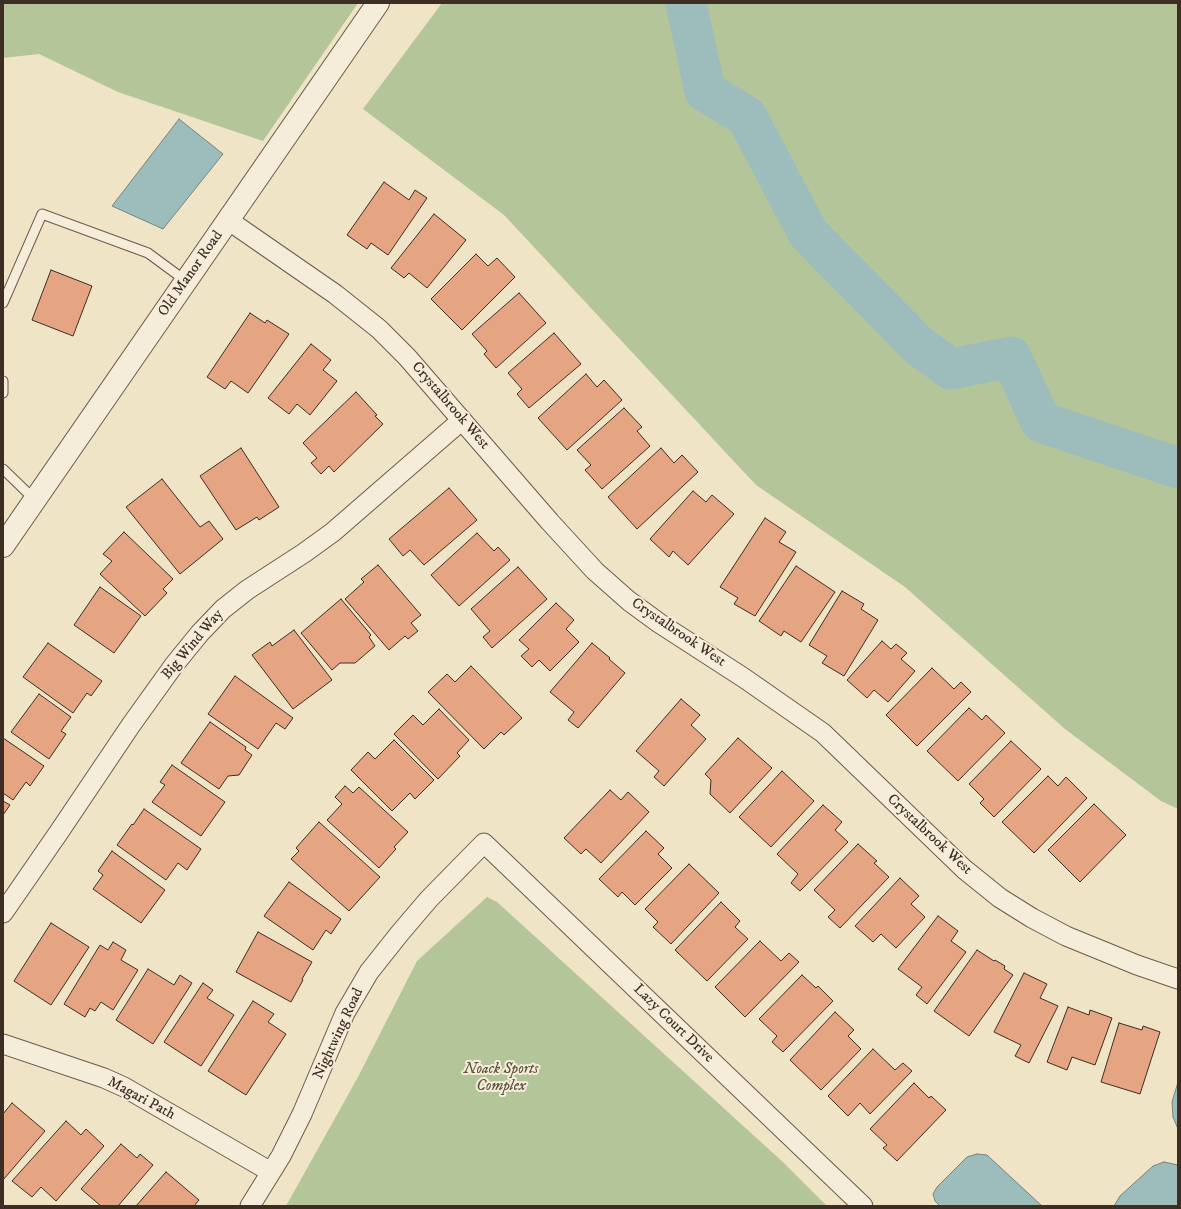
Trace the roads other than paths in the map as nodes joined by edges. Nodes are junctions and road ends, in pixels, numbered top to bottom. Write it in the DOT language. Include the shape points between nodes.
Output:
graph roads {
  1 [pos="378,3"];
  2 [pos="228,220"];
  3 [pos="186,281"];
  4 [pos="3,303"];
  5 [pos="3,381"];
  6 [pos="3,393"];
  7 [pos="462,420"];
  8 [pos="3,469"];
  9 [pos="35,500"];
  10 [pos="3,546"];
  11 [pos="484,843"];
  12 [pos="3,913"];
  13 [pos="1178,979"];
  14 [pos="3,1044"];
  15 [pos="271,1172"];
  16 [pos="250,1206"];
  17 [pos="863,1206"];
  1 -- 2 [label="street, Old Manor Road"];
  2 -- 3 [label="street, Old Manor Road"];
  2 -- 7 [label="street, Crystalbrook West" via="335,294 380,329"];
  3 -- 4 [label="lane" via="148,253 42,214"];
  3 -- 9 [label="street, Old Manor Road"];
  5 -- 6 [label="lane"];
  7 -- 12 [label="street, Big Wind Way" via="333,532 247,590 223,609 200,633 131,725"];
  7 -- 13 [label="street, Crystalbrook West" via="595,571 659,623 823,733 964,870 1032,918 1066,936"];
  8 -- 9 [label="lane"];
  9 -- 10 [label="street, Old Manor Road"];
  11 -- 15 [label="street, Nightwing Road" via="424,905 369,972 345,1013 302,1114"];
  11 -- 17 [label="street, Lazy Court Drive"];
  14 -- 15 [label="street, Magari Path" via="124,1087"];
  15 -- 16 [label="street, Nightwing Road"];
}
